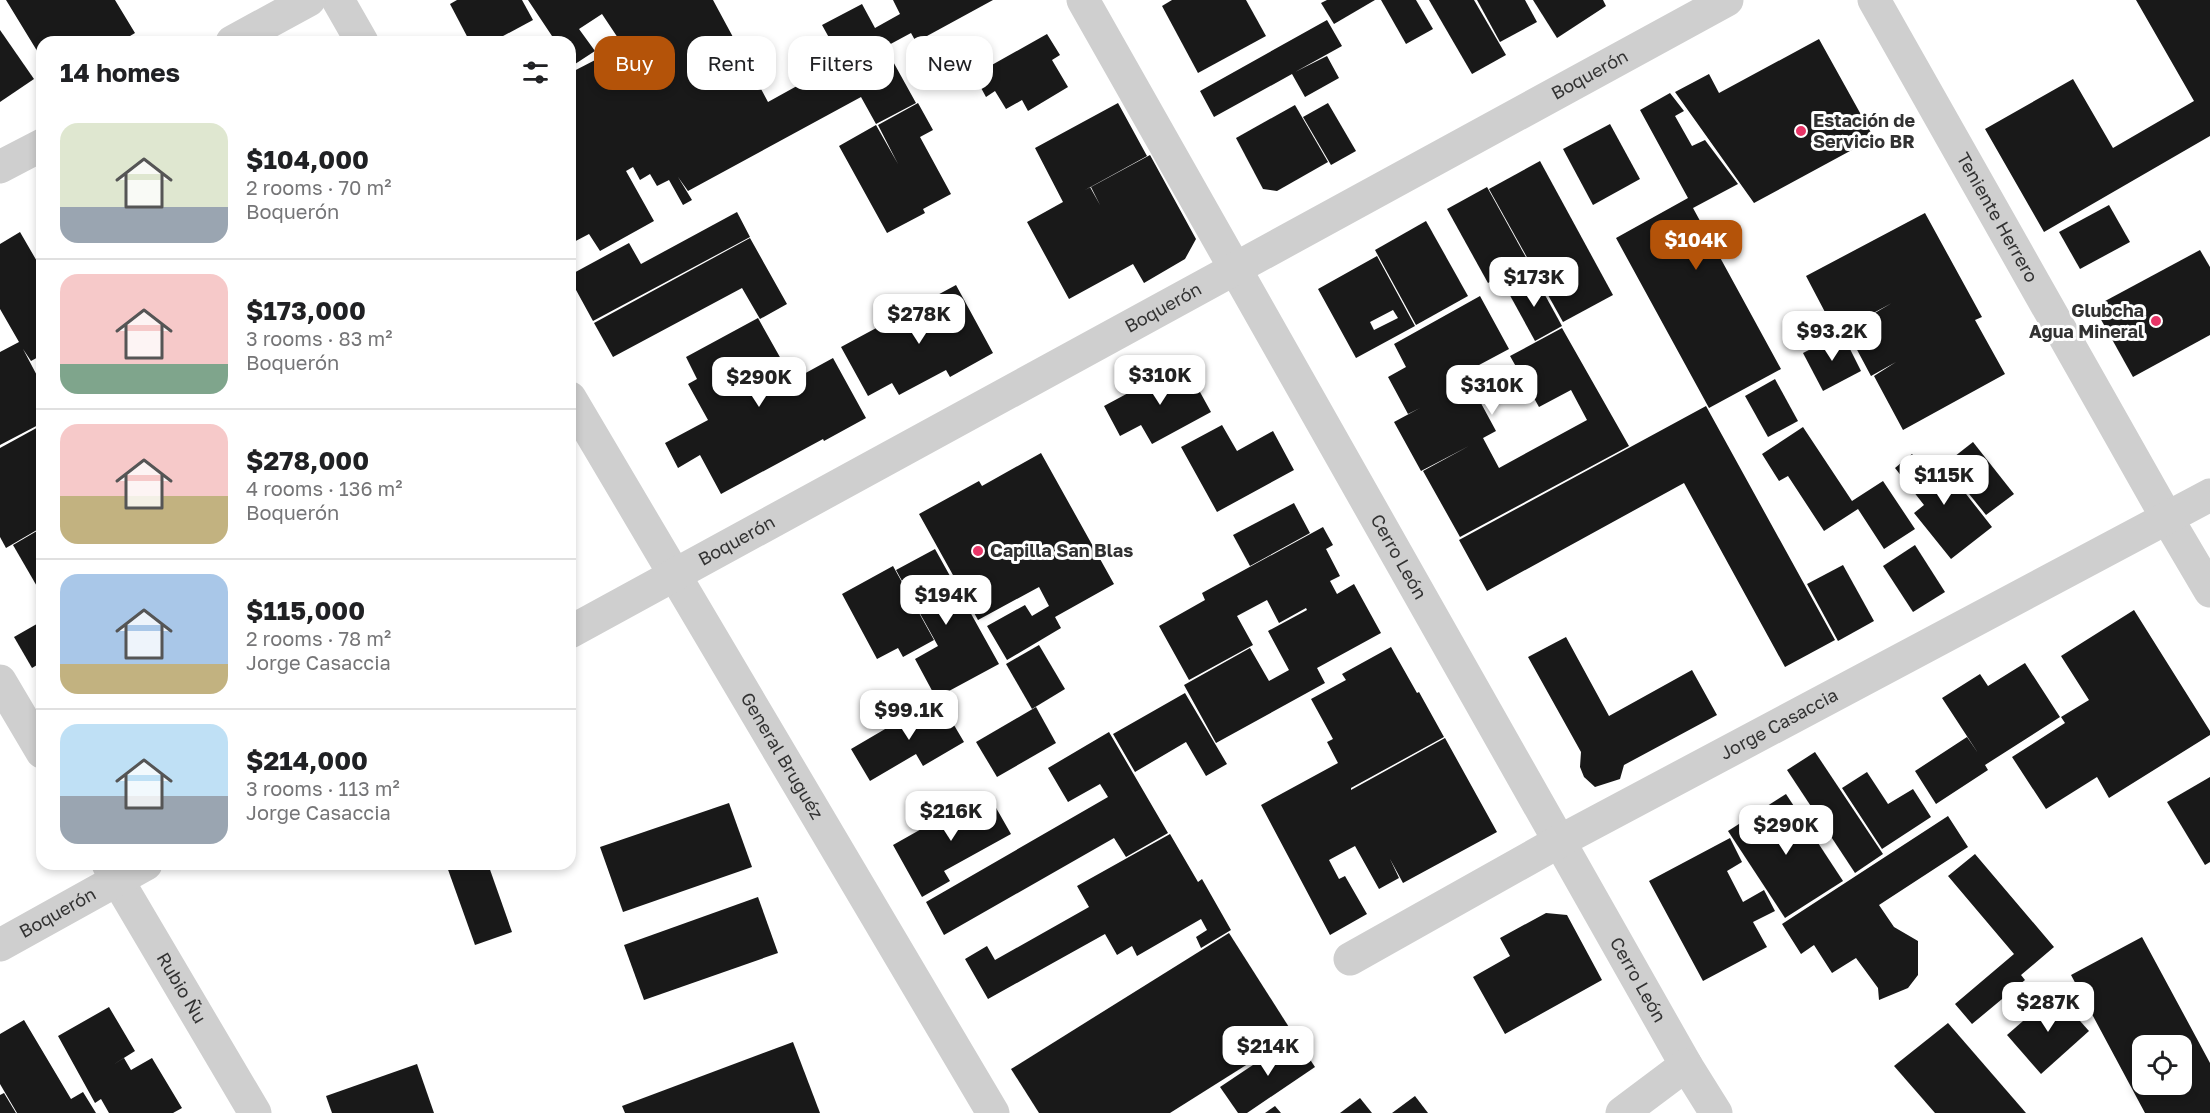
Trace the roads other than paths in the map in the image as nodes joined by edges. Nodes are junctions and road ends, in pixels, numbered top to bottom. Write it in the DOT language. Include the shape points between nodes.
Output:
graph roads {
  1 [pos="309,0"];
  2 [pos="338,0"];
  3 [pos="1083,0"];
  4 [pos="1727,0"];
  5 [pos="1875,0"];
  6 [pos="243,36"];
  7 [pos="359,36"];
  8 [pos="36,148"];
  9 [pos="0,167"];
  10 [pos="1235,267"];
  11 [pos="576,408"];
  12 [pos="2210,495"];
  13 [pos="2167,518"];
  14 [pos="673,575"];
  15 [pos="2210,591"];
  16 [pos="576,629"];
  17 [pos="0,681"];
  18 [pos="36,742"];
  19 [pos="1560,841"];
  20 [pos="113,872"];
  21 [pos="0,945"];
  22 [pos="1350,959"];
  23 [pos="1686,1065"];
  24 [pos="255,1113"];
  25 [pos="993,1113"];
  26 [pos="1622,1113"];
  27 [pos="1716,1113"];
  1 -- 6 [label="street"];
  2 -- 7 [label="street"];
  3 -- 10 [label="street, Cerro León"];
  4 -- 10 [label="street, Boquerón"];
  5 -- 13 [label="street, Teniente Herrero"];
  8 -- 9 [label="street"];
  10 -- 14 [label="street, Boquerón"];
  10 -- 19 [label="street, Cerro León"];
  11 -- 14 [label="street, General Bruguéz"];
  12 -- 13 [label="street, Jorge Casaccia"];
  13 -- 15 [label="street, Teniente Herrero"];
  13 -- 19 [label="street, Jorge Casaccia"];
  14 -- 16 [label="street, Boquerón"];
  14 -- 25 [label="street, General Bruguéz"];
  17 -- 18 [label="street"];
  19 -- 22 [label="street, Jorge Casaccia"];
  19 -- 23 [label="street, Cerro León"];
  20 -- 21 [label="street, Boquerón"];
  20 -- 24 [label="street, Rubio Ñu"];
  23 -- 26 [label="street"];
  23 -- 27 [label="street, Cerro León"];
}
